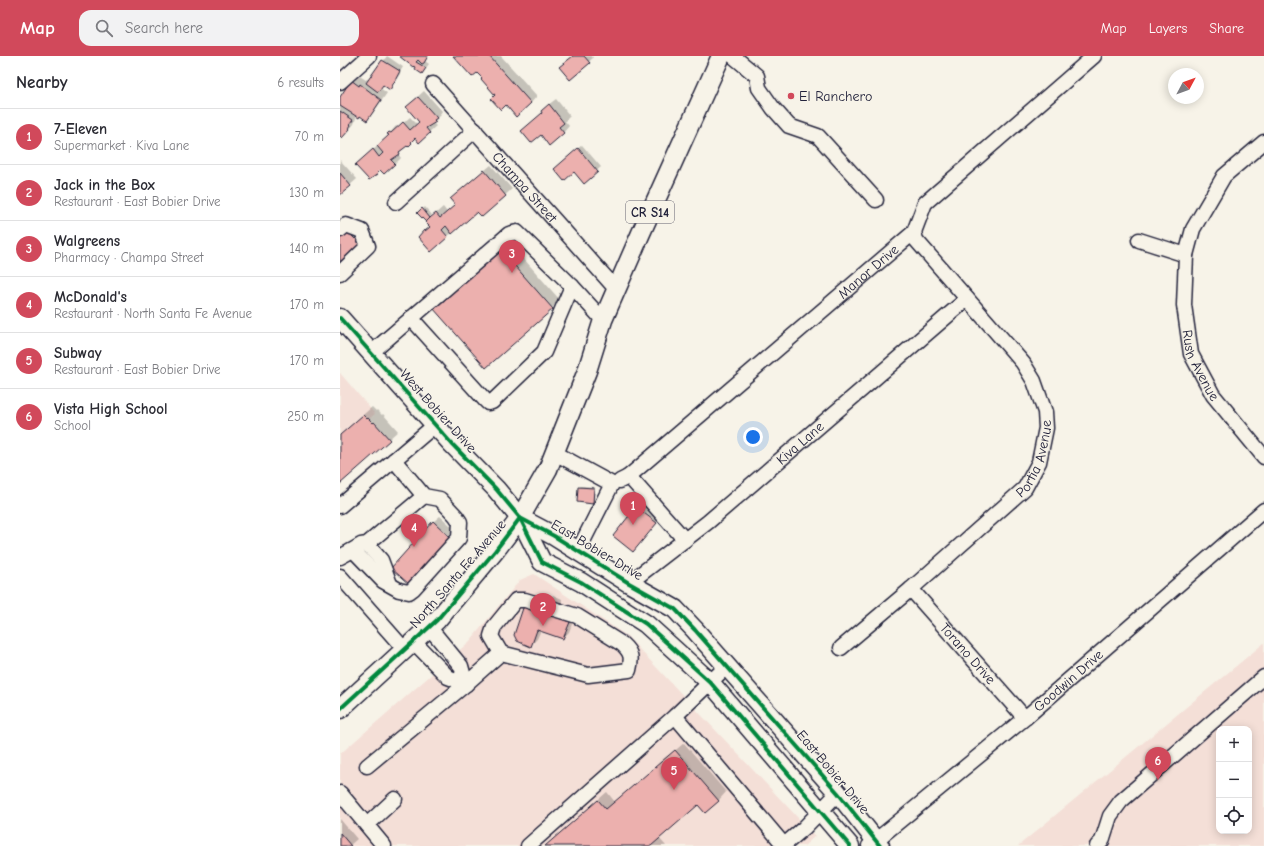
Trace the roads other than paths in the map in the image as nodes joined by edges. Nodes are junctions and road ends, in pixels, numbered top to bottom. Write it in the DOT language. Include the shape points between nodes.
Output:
graph roads {
  1 [pos="369,56"];
  2 [pos="721,56"];
  3 [pos="733,56"];
  4 [pos="1094,56"];
  5 [pos="340,82"];
  6 [pos="434,84"];
  7 [pos="475,130"];
  8 [pos="1264,142"];
  9 [pos="876,200"];
  10 [pos="396,202"];
  11 [pos="340,230"];
  12 [pos="914,232"];
  13 [pos="1139,240"];
  14 [pos="1186,255"];
  15 [pos="340,273"];
  16 [pos="572,286"];
  17 [pos="617,290"];
  18 [pos="967,299"];
  19 [pos="340,318"];
  20 [pos="411,318"];
  21 [pos="604,320"];
  22 [pos="371,352"];
  23 [pos="435,425"];
  24 [pos="555,453"];
  25 [pos="1264,457"];
  26 [pos="394,460"];
  27 [pos="628,476"];
  28 [pos="612,484"];
  29 [pos="424,496"];
  30 [pos="340,506"];
  31 [pos="1264,510"];
  32 [pos="520,518"];
  33 [pos="685,540"];
  34 [pos="367,544"];
  35 [pos="578,551"];
  36 [pos="345,554"];
  37 [pos="340,576"];
  38 [pos="390,584"];
  39 [pos="629,584"];
  40 [pos="911,589"];
  41 [pos="429,627"];
  42 [pos="409,646"];
  43 [pos="841,648"];
  44 [pos="501,653"];
  45 [pos="726,666"];
  46 [pos="1264,677"];
  47 [pos="710,682"];
  48 [pos="466,684"];
  49 [pos="340,709"];
  50 [pos="675,716"];
  51 [pos="1025,718"];
  52 [pos="367,766"];
  53 [pos="340,793"];
  54 [pos="838,793"];
  55 [pos="395,799"];
  56 [pos="821,812"];
  57 [pos="367,825"];
  58 [pos="875,844"];
  59 [pos="1100,844"];
  60 [pos="380,845"];
  61 [pos="783,845"];
  62 [pos="528,846"];
  63 [pos="850,846"];
  1 -- 5 [label="street"];
  2 -- 17 [label="main road, North Santa Fe Avenue / CR S14"];
  3 -- 9 [label="street" via="757,76 759,88 789,126 818,136"];
  4 -- 12 [label="street, Manor Drive" via="925,203"];
  6 -- 7 [label="street, Champa Street"];
  7 -- 10 [label="street"];
  7 -- 17 [label="street, Champa Street"];
  8 -- 14 [label="street, Rush Avenue" via="1224,176 1193,229"];
  11 -- 15 [label="street" via="346,225 362,231 368,246"];
  12 -- 18 [label="street, Portia Avenue" via="916,240"];
  12 -- 27 [label="street, Manor Drive"];
  13 -- 14 [label="street"];
  14 -- 25 [label="street, Rush Avenue" via="1184,305 1191,354 1213,395"];
  16 -- 20 [label="street" via="516,232 513,232"];
  16 -- 20 [label="street" via="544,352 488,403"];
  16 -- 21 [label="street"];
  17 -- 21 [label="main road, North Santa Fe Avenue / CR S14"];
  18 -- 33 [label="street, Kiva Lane"];
  18 -- 40 [label="street, Portia Avenue" via="1023,364 1034,381 1045,412 1046,428 1039,462 1025,488"];
  19 -- 22 [label="main road, West Bobier Drive"];
  20 -- 22 [label="street"];
  21 -- 24 [label="main road, North Santa Fe Avenue / CR S14"];
  22 -- 23 [label="main road, West Bobier Drive"];
  23 -- 26 [label="street"];
  23 -- 32 [label="main road, West Bobier Drive"];
  24 -- 28 [label="street"];
  24 -- 32 [label="main road, North Santa Fe Avenue / CR S14"];
  26 -- 29 [label="street"];
  26 -- 30 [label="street"];
  27 -- 28 [label="street, Manor Drive"];
  27 -- 33 [label="street"];
  28 -- 35 [label="street"];
  29 -- 34 [label="street"];
  29 -- 38 [label="street" via="440,499 456,516 460,522 458,538 409,592 399,590"];
  31 -- 51 [label="street, Goodwin Drive"];
  32 -- 35 [label="main road, East Bobier Drive"];
  32 -- 41 [label="main road, North Santa Fe Avenue / CR S14"];
  32 -- 47 [label="main road, East Bobier Drive" via="542,562 581,582 646,624"];
  33 -- 39 [label="street, Kiva Lane"];
  34 -- 36 [label="street"];
  34 -- 38 [label="street" via="381,560"];
  35 -- 39 [label="main road, East Bobier Drive"];
  36 -- 38 [label="street" via="354,551 383,581"];
  37 -- 42 [label="street"];
  39 -- 45 [label="main road, East Bobier Drive" via="675,609"];
  40 -- 43 [label="street, Portia Avenue"];
  40 -- 51 [label="street, Torano Drive"];
  41 -- 42 [label="main road, North Santa Fe Avenue / CR S14"];
  41 -- 48 [label="street" via="461,666"];
  42 -- 48 [label="street" via="448,677"];
  42 -- 49 [label="main road, North Santa Fe Avenue / CR S14"];
  44 -- 44 [label="street" via="588,675 629,670 631,659 628,650 622,644 576,616 525,600 516,600 494,627 491,636"];
  44 -- 48 [label="street"];
  45 -- 47 [label="street"];
  45 -- 54 [label="main road, East Bobier Drive"];
  46 -- 59 [label="street" via="1121,801 1110,816"];
  47 -- 50 [label="street"];
  47 -- 56 [label="main road, East Bobier Drive"];
  48 -- 52 [label="street"];
  50 -- 61 [label="street"];
  50 -- 62 [label="street"];
  51 -- 58 [label="street, Goodwin Drive"];
  53 -- 57 [label="street"];
  54 -- 56 [label="street"];
  54 -- 58 [label="main road, East Bobier Drive"];
  55 -- 57 [label="street"];
  56 -- 61 [label="street"];
  56 -- 63 [label="main road, East Bobier Drive"];
  57 -- 60 [label="street"];
}
